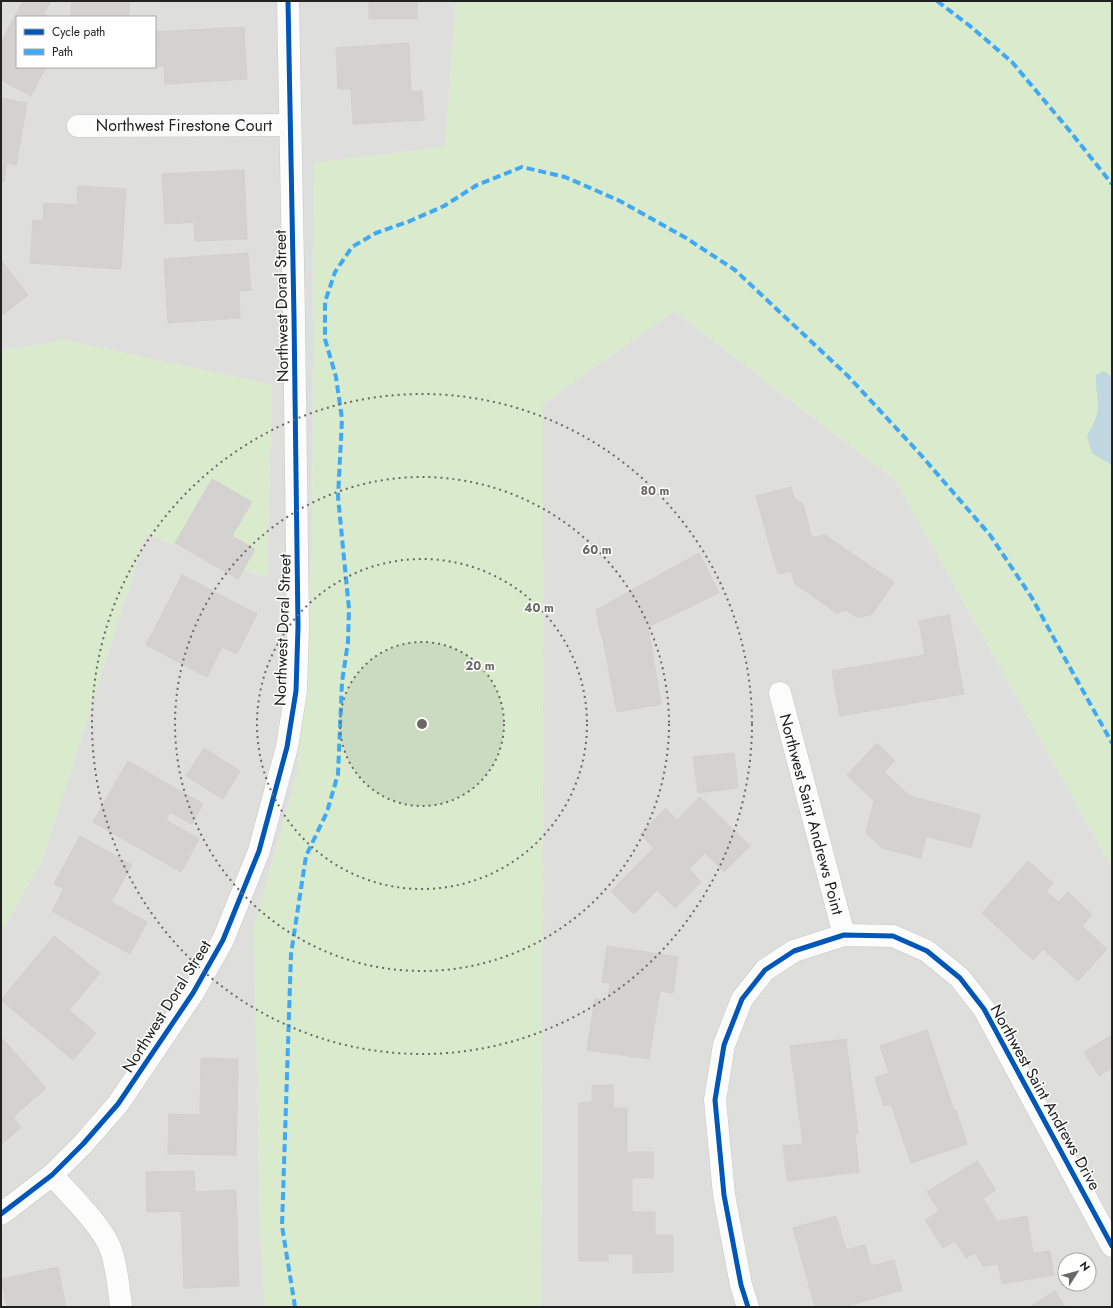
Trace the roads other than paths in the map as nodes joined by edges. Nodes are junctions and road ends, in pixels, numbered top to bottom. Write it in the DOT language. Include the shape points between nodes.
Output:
graph roads {
  1 [pos="288,1"];
  2 [pos="290,125"];
  3 [pos="78,126"];
  4 [pos="780,693"];
  5 [pos="844,935"];
  6 [pos="52,1175"];
  7 [pos="1,1214"];
  8 [pos="1112,1246"];
  9 [pos="121,1307"];
  10 [pos="748,1307"];
  1 -- 2 [label="street, Northwest Doral Street"];
  2 -- 3 [label="street, Northwest Firestone Court"];
  2 -- 6 [label="street, Northwest Doral Street" via="298,627 296,691 287,747 259,851 223,940 193,993 118,1104"];
  4 -- 5 [label="street, Northwest Saint Andrews Point"];
  5 -- 8 [label="street, Northwest Saint Andrews Drive" via="893,936 927,951 960,978 984,1009"];
  5 -- 10 [label="street, Northwest Saint Andrews Drive" via="794,951 765,970 742,1000 724,1045 715,1108 724,1195 741,1284"];
  6 -- 7 [label="street, Northwest Doral Street"];
  6 -- 9 [label="street" via="98,1228 110,1248 117,1273"];
}
